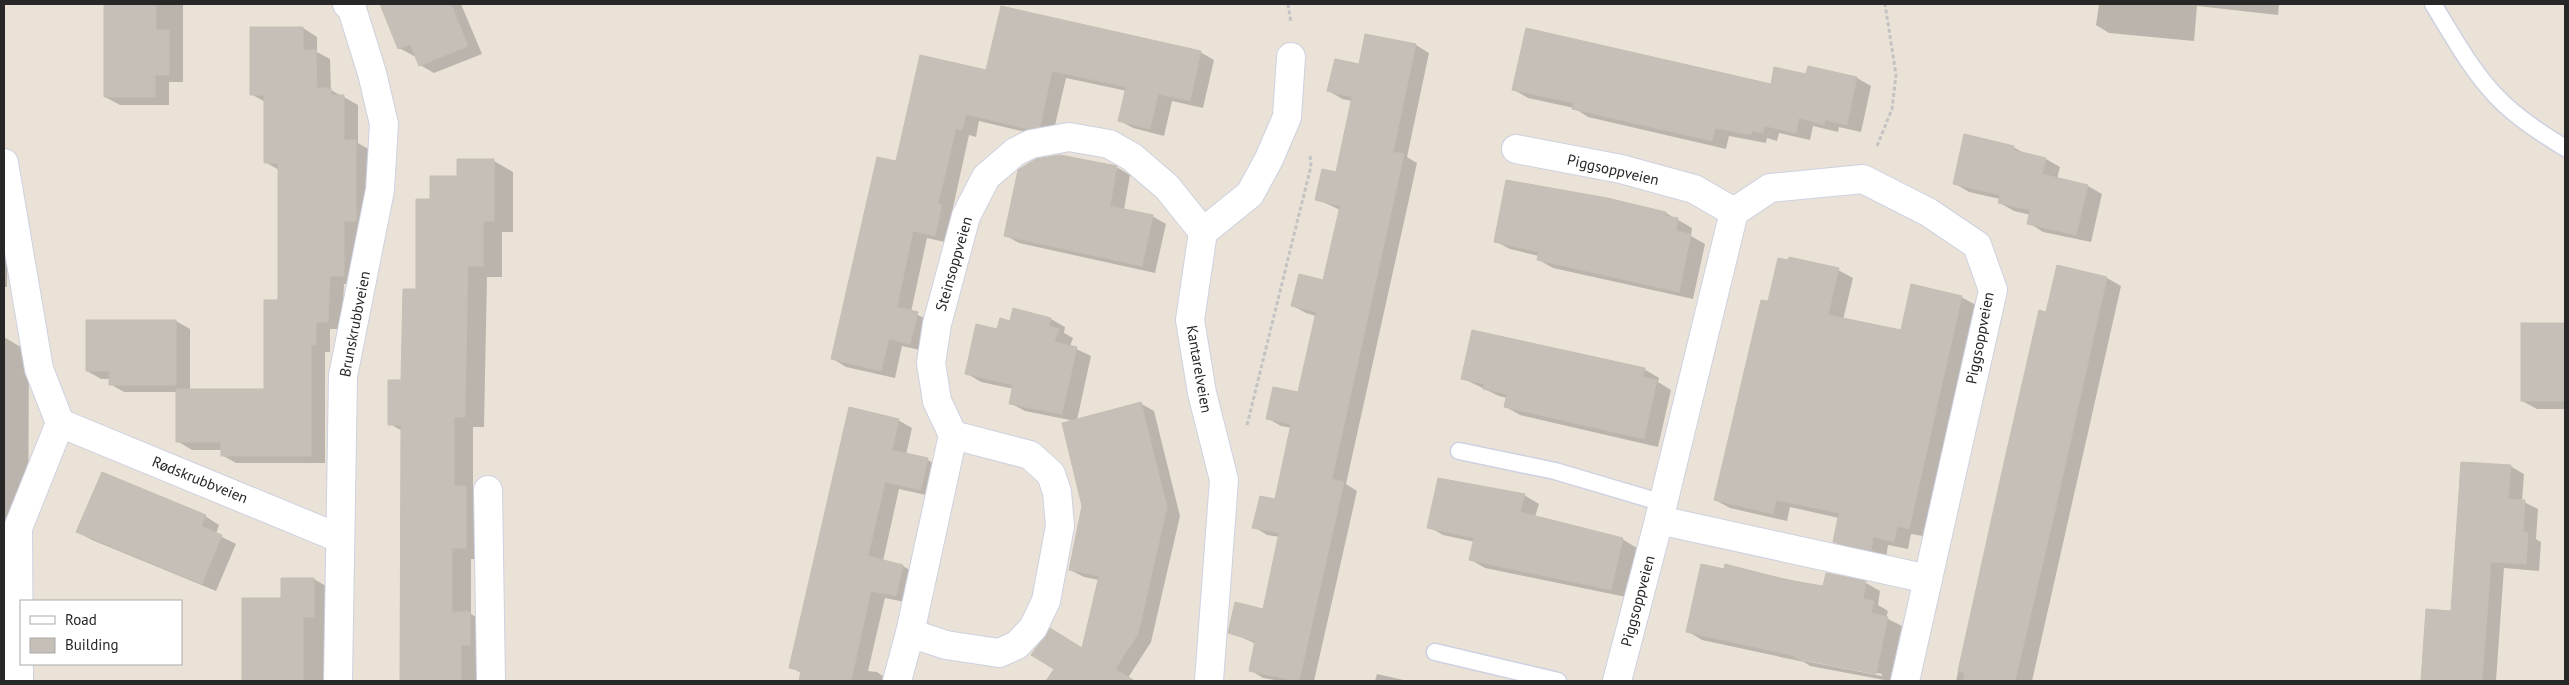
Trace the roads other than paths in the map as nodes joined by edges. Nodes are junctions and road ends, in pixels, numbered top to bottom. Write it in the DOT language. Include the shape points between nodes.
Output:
graph roads {
  1 [pos="347,4"];
  2 [pos="2432,4"];
  3 [pos="1291,57"];
  4 [pos="2565,148"];
  5 [pos="1516,149"];
  6 [pos="4,163"];
  7 [pos="1734,212"];
  8 [pos="1203,232"];
  9 [pos="60,423"];
  10 [pos="953,435"];
  11 [pos="1459,451"];
  12 [pos="488,490"];
  13 [pos="1661,512"];
  14 [pos="339,538"];
  15 [pos="1928,579"];
  16 [pos="910,633"];
  17 [pos="1435,652"];
  18 [pos="19,681"];
  19 [pos="338,681"];
  20 [pos="491,681"];
  21 [pos="897,681"];
  22 [pos="1210,681"];
  23 [pos="1558,681"];
  24 [pos="1617,681"];
  25 [pos="1905,681"];
  1 -- 14 [label="street, Brunskrubbveien" via="352,9 372,73 384,124 380,190 343,376"];
  2 -- 4 [label="lane" via="2466,58 2496,96"];
  3 -- 8 [label="street" via="1287,117 1269,159 1250,194"];
  5 -- 7 [label="street, Piggsoppveien" via="1621,169 1694,189"];
  6 -- 9 [label="street" via="39,369"];
  7 -- 13 [label="street, Piggsoppveien"];
  7 -- 15 [label="street, Piggsoppveien" via="1770,188 1863,179 1928,212 1977,245 1992,290"];
  8 -- 10 [label="street, Steinsoppveien" via="1167,187 1132,157 1109,144 1069,137 1031,144 1015,152 986,177 966,216 937,324 930,363 936,401"];
  8 -- 22 [label="street, Kantarelveien" via="1190,320 1202,393 1224,480"];
  9 -- 14 [label="street, Rødskrubbveien"];
  9 -- 18 [label="street" via="18,528"];
  10 -- 16 [label="street"];
  10 -- 16 [label="street" via="1030,455 1051,474 1057,492 1060,526 1046,602 1033,628 1017,645 999,653 946,645"];
  11 -- 13 [label="lane" via="1555,471"];
  12 -- 20 [label="street"];
  13 -- 15 [label="street"];
  13 -- 24 [label="street, Piggsoppveien"];
  14 -- 19 [label="street, Brunskrubbveien"];
  15 -- 25 [label="street, Piggsoppveien"];
  16 -- 21 [label="street"];
  17 -- 23 [label="lane"];
}
